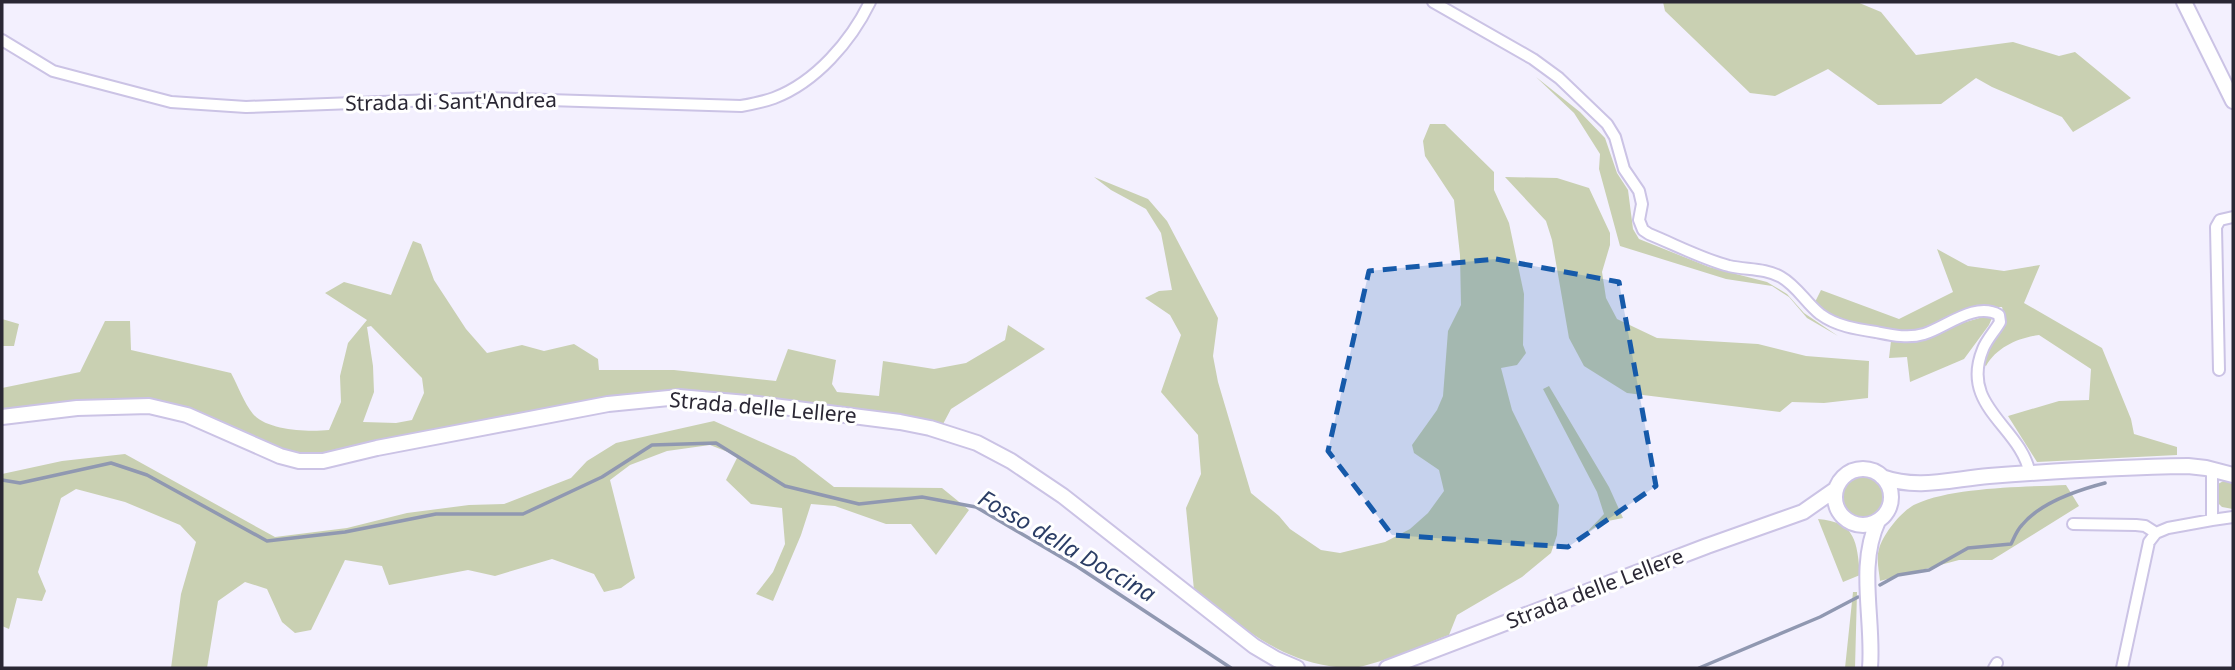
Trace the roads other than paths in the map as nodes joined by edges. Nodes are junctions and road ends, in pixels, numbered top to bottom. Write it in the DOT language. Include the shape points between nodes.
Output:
graph roads {
  1 [pos="870,2"];
  2 [pos="1433,2"];
  3 [pos="2184,2"];
  4 [pos="2,40"];
  5 [pos="2233,102"];
  6 [pos="2233,217"];
  7 [pos="2220,370"];
  8 [pos="2,417"];
  9 [pos="2212,469"];
  10 [pos="2030,474"];
  11 [pos="2233,475"];
  12 [pos="1882,477"];
  13 [pos="1927,484"];
  14 [pos="1836,489"];
  15 [pos="1889,508"];
  16 [pos="1803,512"];
  17 [pos="2233,517"];
  18 [pos="2212,520"];
  19 [pos="1848,521"];
  20 [pos="1878,521"];
  21 [pos="2073,524"];
  22 [pos="2156,533"];
  23 [pos="1867,559"];
  24 [pos="1297,668"];
  25 [pos="1387,668"];
  26 [pos="1870,668"];
  27 [pos="2122,668"];
  1 -- 4 [label="street, Strada di Sant'Andrea" via="855,30 798,86 741,106 487,98 246,107 182,103 53,71"];
  2 -- 10 [label="street" via="1533,59 1606,124 1615,137 1624,169 1639,191 1639,220 1649,234 1711,260 1782,278 1839,325 1917,336 1973,314 1986,311 1998,315 2000,322 1983,348 1977,378 1990,411 2024,457"];
  3 -- 5 [label="street"];
  6 -- 7 [label="street" via="2219,221 2216,227"];
  8 -- 24 [label="street, Strada delle Lellere" via="120,405 158,407 299,461 323,461 608,404 679,397 930,428 977,443 1011,461 1063,496 1254,646"];
  9 -- 10 [label="street"];
  9 -- 11 [label="street"];
  9 -- 18 [label="street"];
  10 -- 13 [label="street"];
  12 -- 13 [label="street"];
  12 -- 14 [label="street" via="1856,470 1840,480"];
  12 -- 15 [label="street" via="1890,491"];
  13 -- 15 [label="street"];
  14 -- 16 [label="street, Strada delle Lellere"];
  14 -- 19 [label="street" via="1835,504"];
  15 -- 20 [label="street"];
  16 -- 19 [label="street, Strada delle Lellere" via="1828,513"];
  16 -- 25 [label="street, Strada delle Lellere"];
  17 -- 18 [label="street"];
  18 -- 22 [label="street"];
  19 -- 20 [label="street" via="1862,526"];
  19 -- 23 [label="street" via="1860,535"];
  20 -- 23 [label="street"];
  21 -- 22 [label="street" via="2140,525"];
  22 -- 27 [label="street" via="2149,542"];
  23 -- 26 [label="street"];
}
